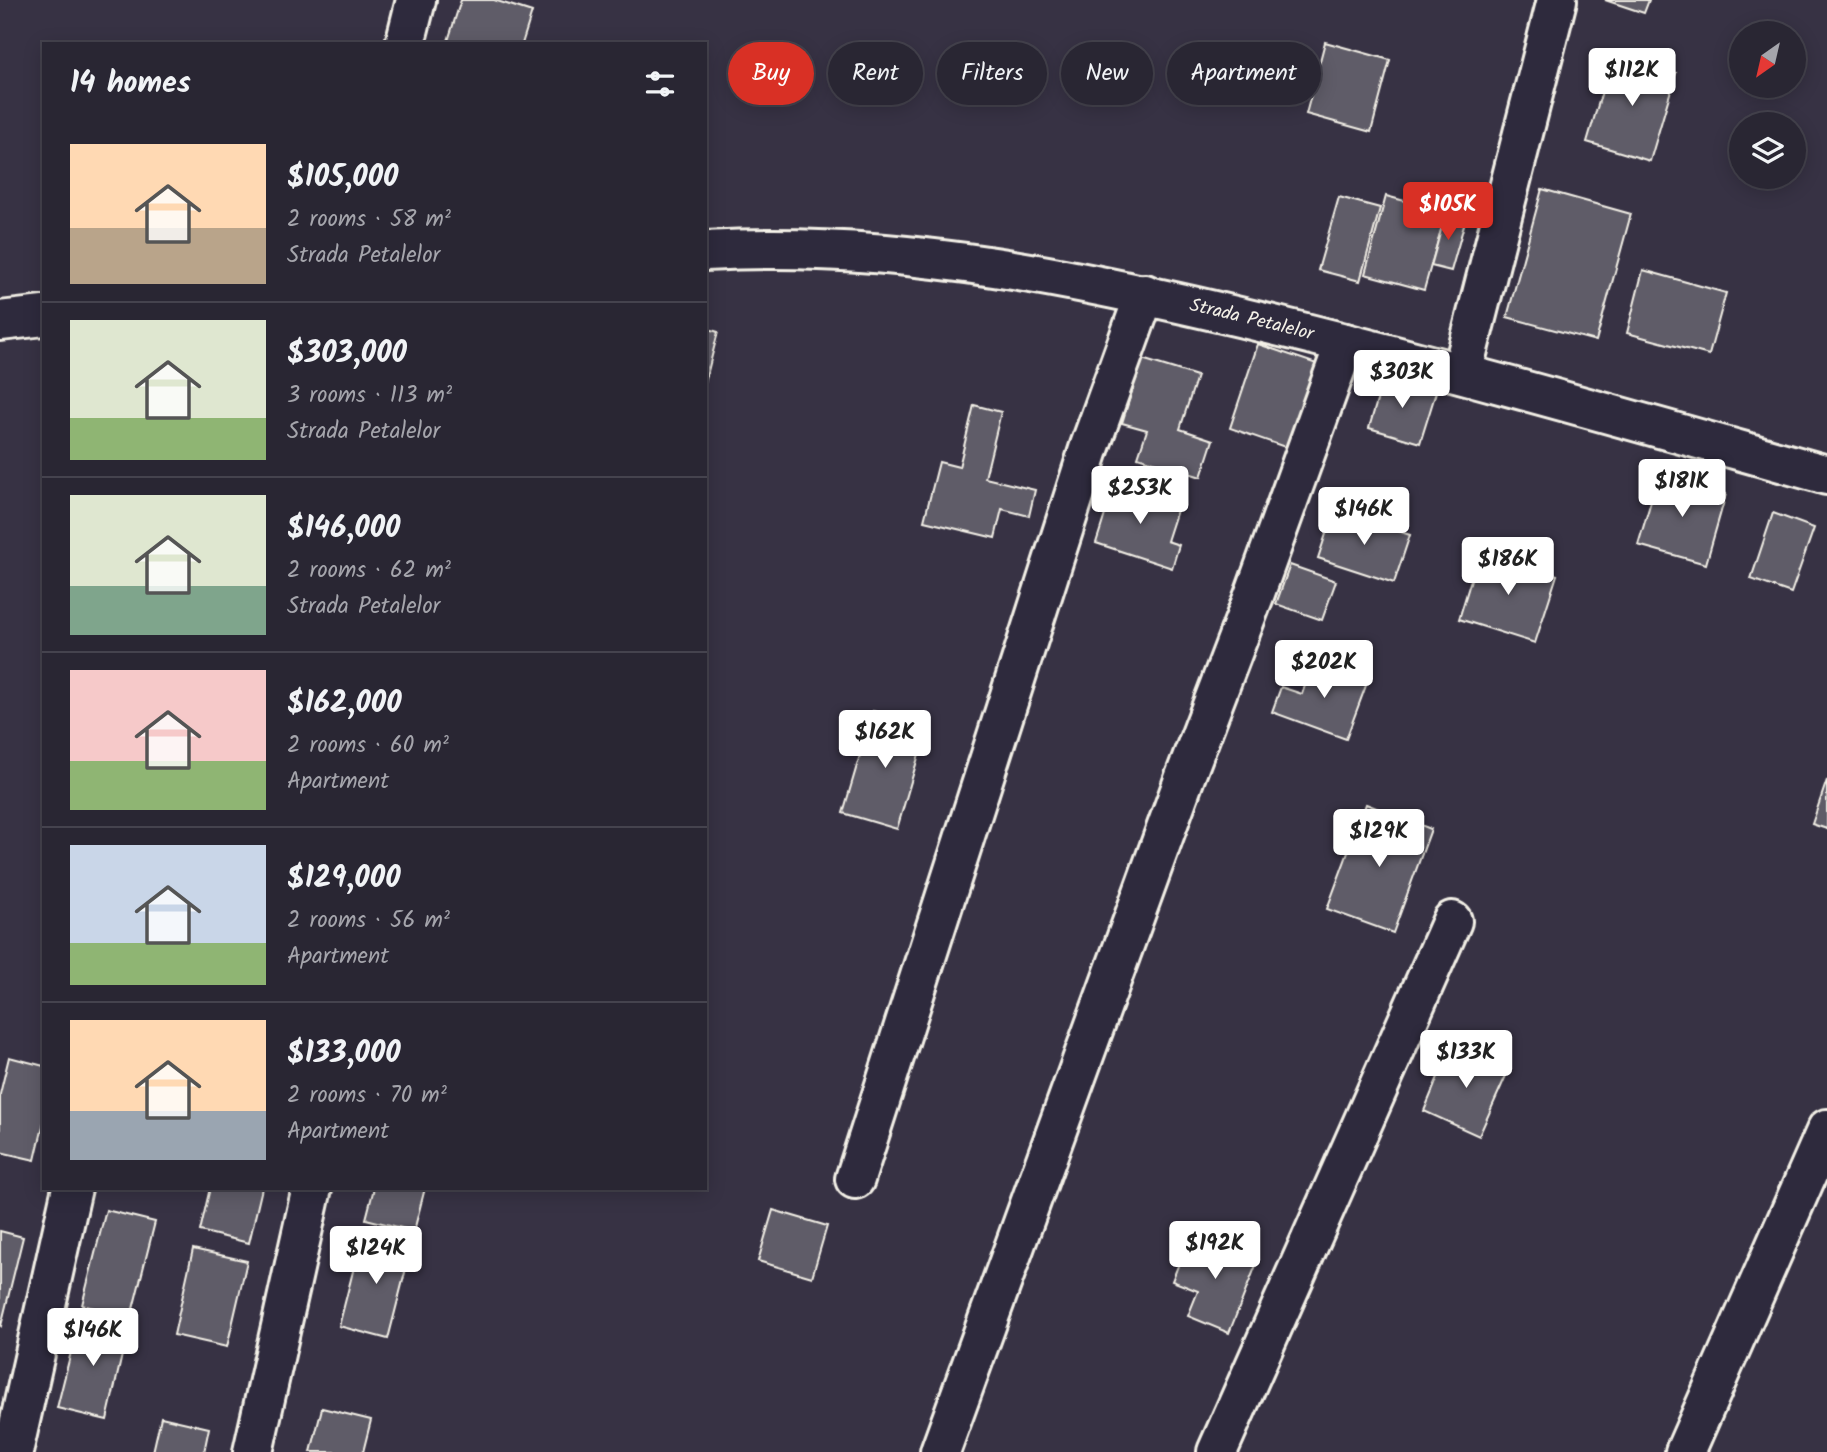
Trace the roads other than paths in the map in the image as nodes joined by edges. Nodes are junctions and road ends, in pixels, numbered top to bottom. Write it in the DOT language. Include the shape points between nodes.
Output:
graph roads {
  1 [pos="416,0"];
  2 [pos="1557,0"];
  3 [pos="406,42"];
  4 [pos="707,251"];
  5 [pos="1145,294"];
  6 [pos="42,316"];
  7 [pos="0,321"];
  8 [pos="1345,343"];
  9 [pos="1462,373"];
  10 [pos="1827,475"];
  11 [pos="1452,921"];
  12 [pos="1827,1129"];
  13 [pos="855,1179"];
  14 [pos="72,1190"];
  15 [pos="312,1190"];
  16 [pos="13,1452"];
  17 [pos="253,1452"];
  18 [pos="940,1452"];
  19 [pos="1217,1452"];
  20 [pos="1685,1452"];
  1 -- 3 [label="street"];
  2 -- 9 [label="street"];
  4 -- 5 [label="street, Strada Petalelor" via="758,248 884,255"];
  5 -- 8 [label="street, Strada Petalelor"];
  5 -- 13 [label="street" via="1090,446"];
  6 -- 7 [label="street"];
  8 -- 9 [label="street, Strada Petalelor"];
  8 -- 18 [label="street"];
  9 -- 10 [label="street, Strada Petalelor"];
  11 -- 19 [label="street"];
  12 -- 20 [label="street"];
  14 -- 16 [label="street"];
  15 -- 17 [label="street"];
}
